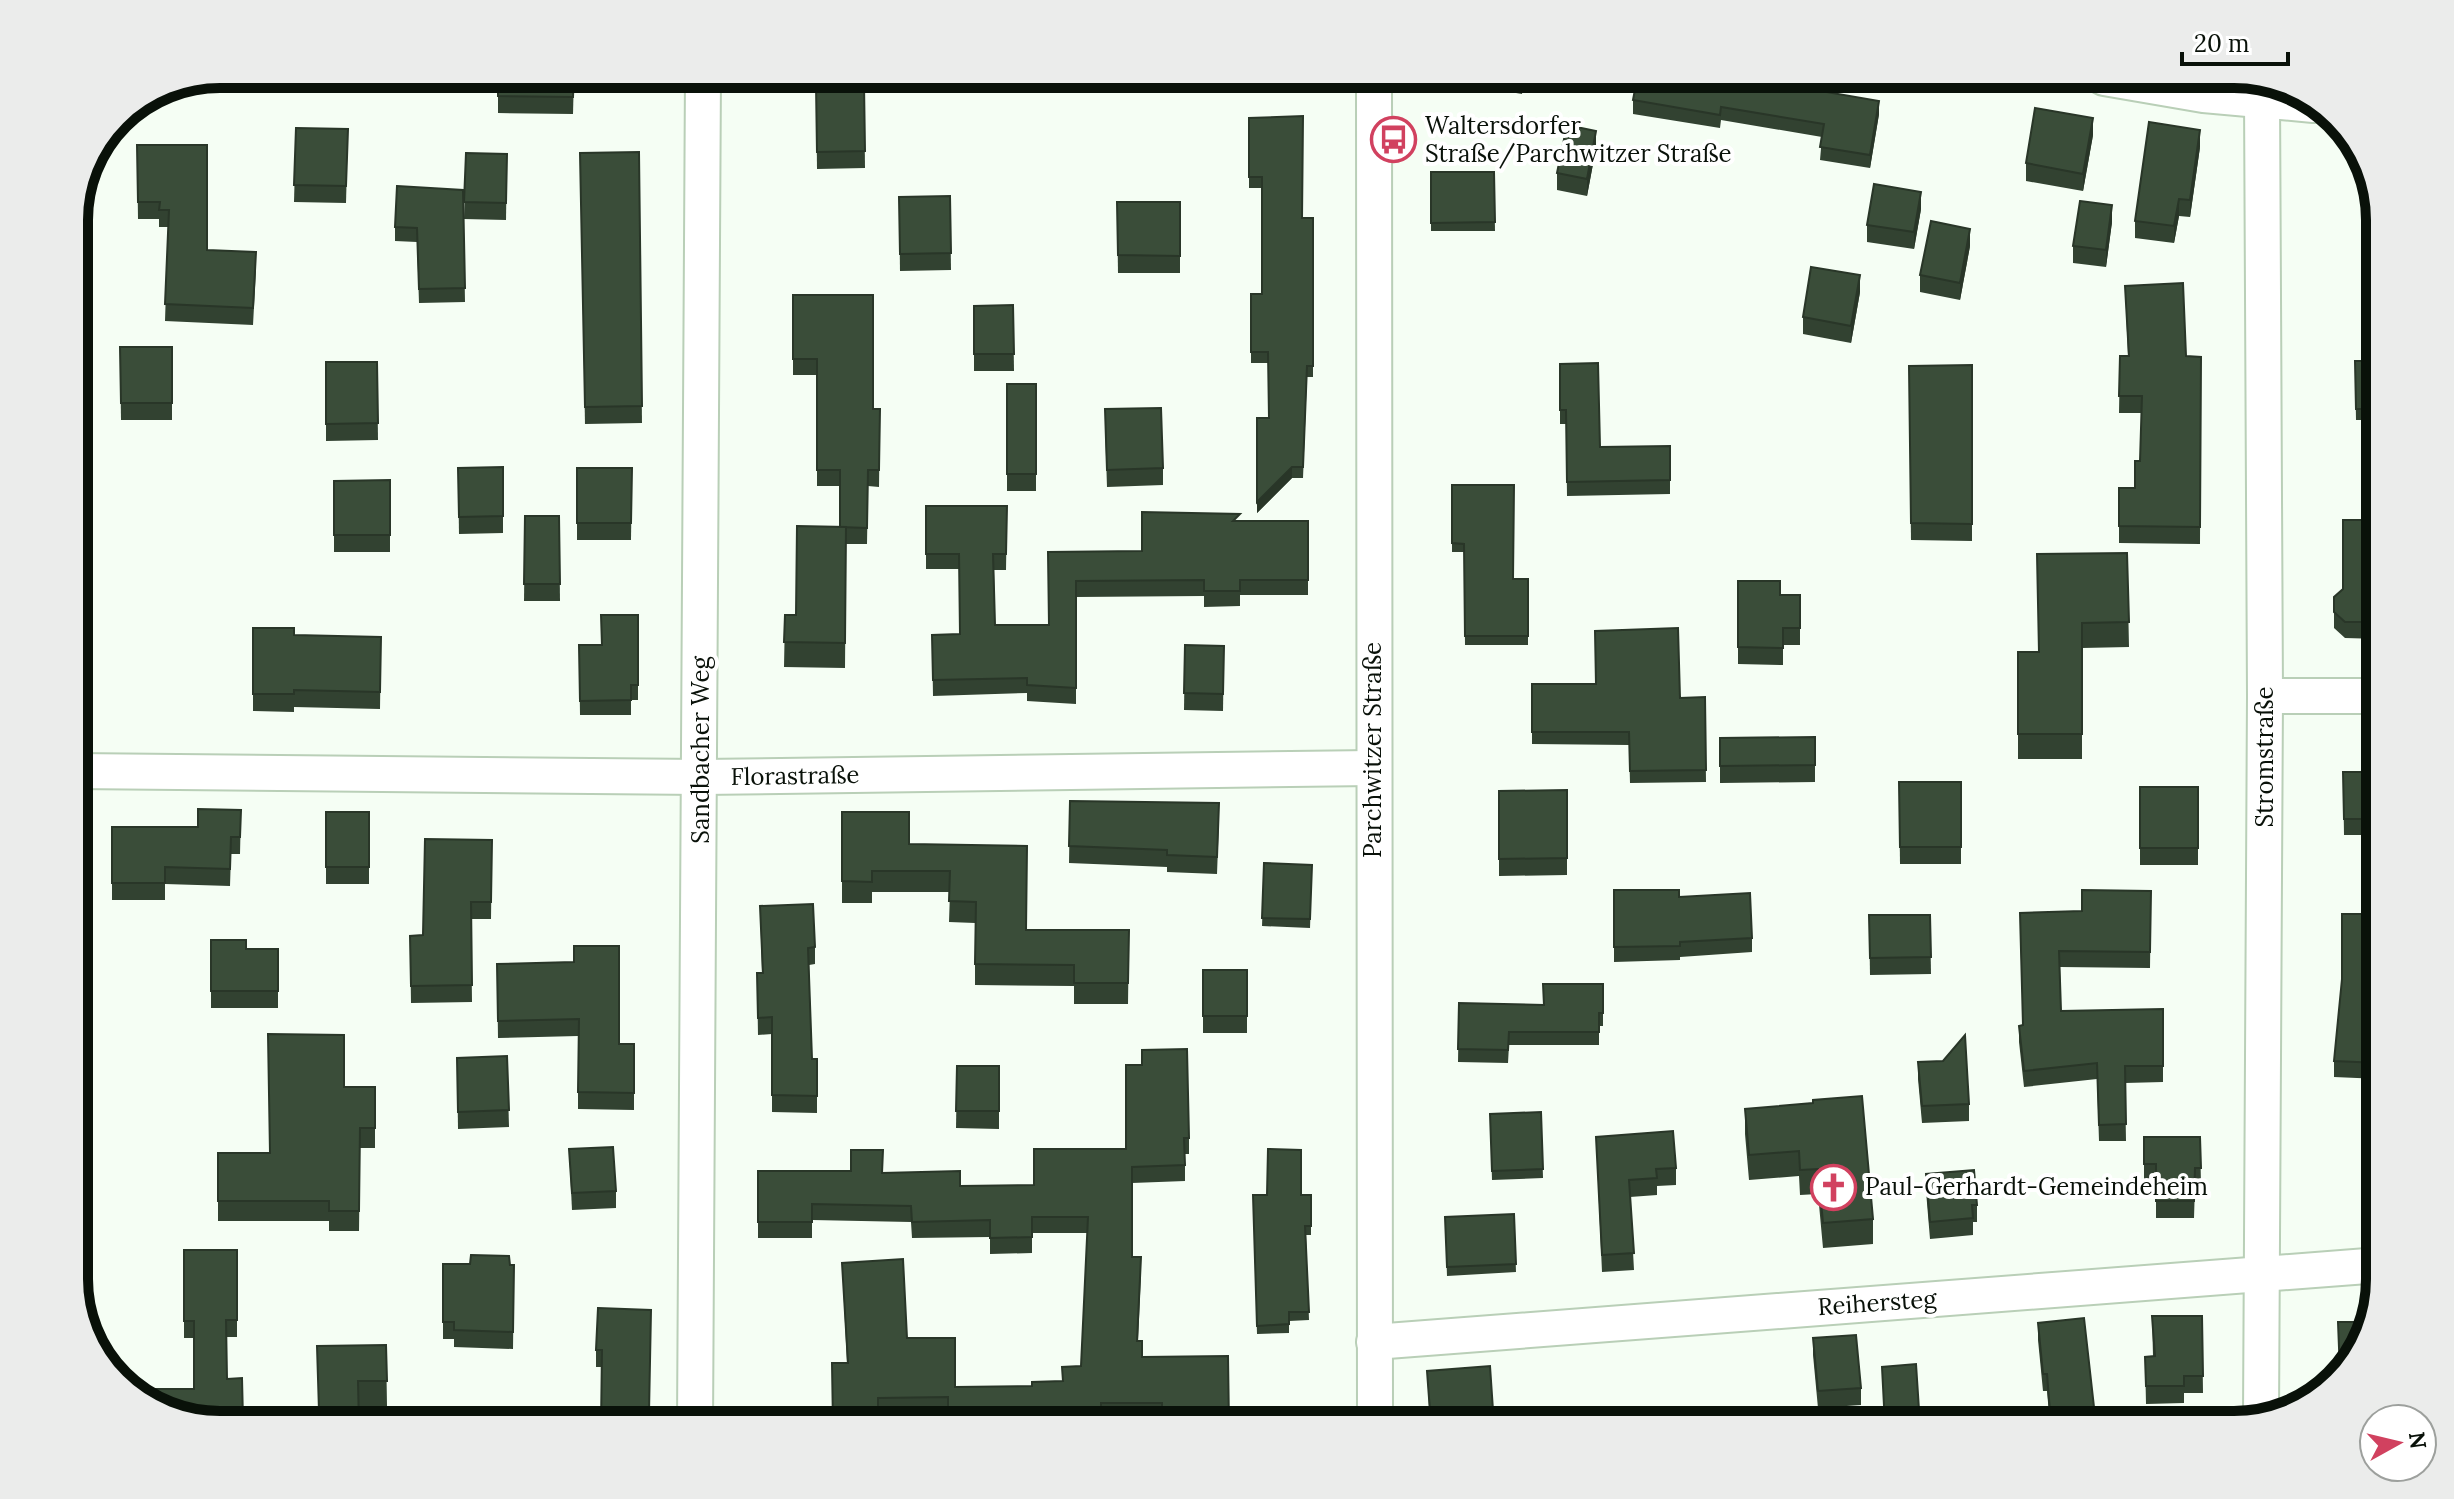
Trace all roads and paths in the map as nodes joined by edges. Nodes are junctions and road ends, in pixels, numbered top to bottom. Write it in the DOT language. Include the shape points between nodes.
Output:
graph roads {
  1 [pos="703,88"];
  2 [pos="1374,88"];
  3 [pos="2187,88"];
  4 [pos="2262,96"];
  5 [pos="2284,98"];
  6 [pos="2265,696"];
  7 [pos="2366,696"];
  8 [pos="1372,768"];
  9 [pos="88,771"];
  10 [pos="702,777"];
  11 [pos="2366,1266"];
  12 [pos="2261,1274"];
  13 [pos="1374,1342"];
  14 [pos="2261,1408"];
  15 [pos="695,1411"];
  16 [pos="1375,1411"];
  1 -- 10 [label="street, Sandbacher Weg"];
  2 -- 8 [label="street, Parchwitzer Straße"];
  3 -- 4 [label="street"];
  4 -- 5 [label="street"];
  4 -- 6 [label="street, Stromstraße"];
  6 -- 7 [label="street"];
  6 -- 12 [label="street, Stromstraße"];
  8 -- 10 [label="street, Florastraße"];
  8 -- 13 [label="street, Parchwitzer Straße"];
  9 -- 10 [label="street, Florastraße"];
  10 -- 15 [label="street, Sandbacher Weg"];
  11 -- 12 [label="street, Reihersteg"];
  12 -- 13 [label="street, Reihersteg"];
  12 -- 14 [label="street, Stromstraße"];
  13 -- 16 [label="street, Parchwitzer Straße"];
}
